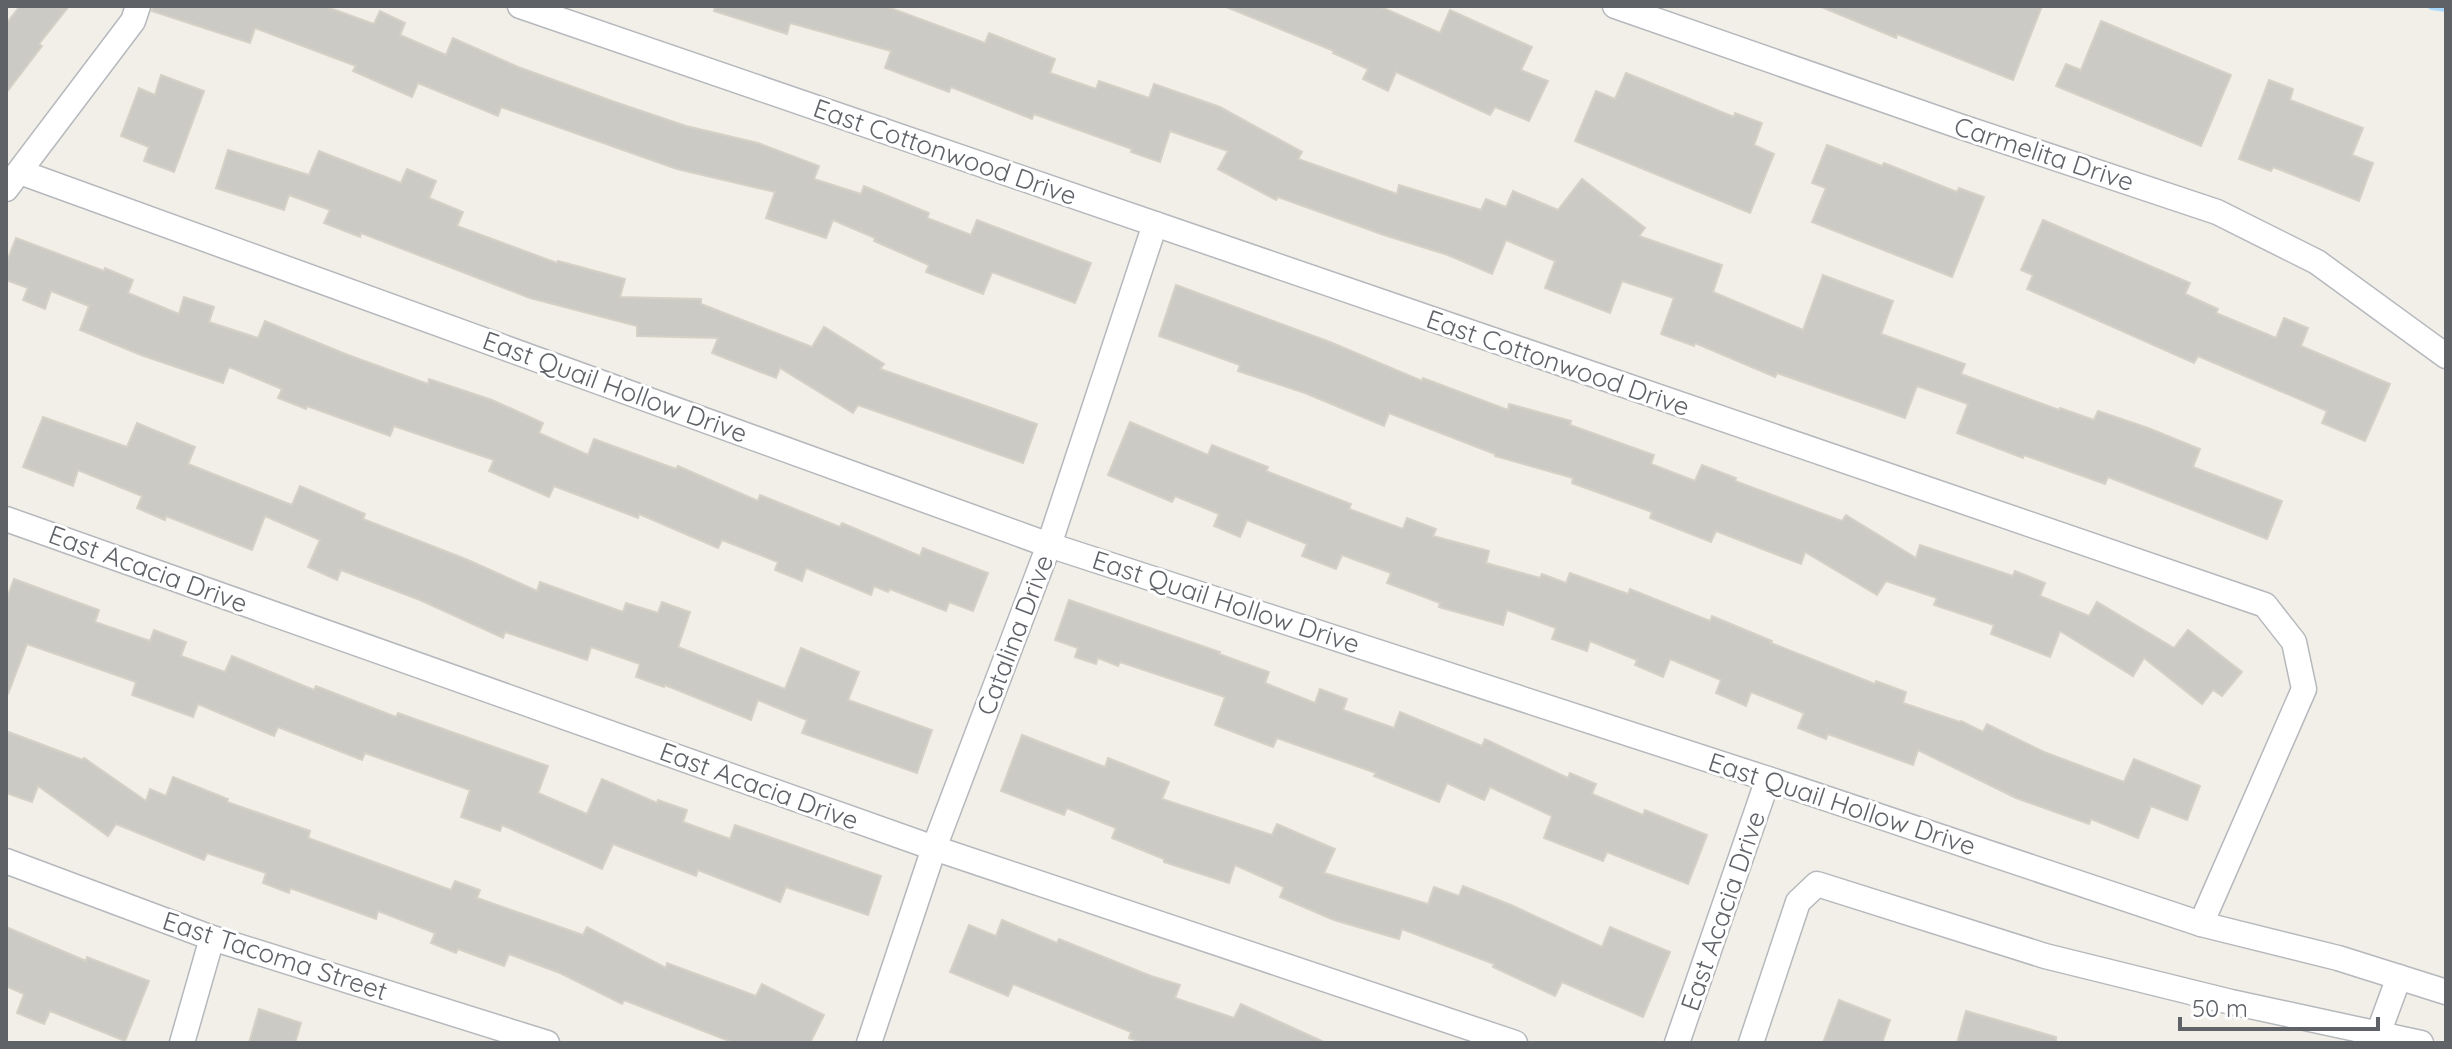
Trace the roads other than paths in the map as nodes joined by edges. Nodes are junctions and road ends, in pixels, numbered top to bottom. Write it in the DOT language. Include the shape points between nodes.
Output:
graph roads {
  1 [pos="138,6"];
  2 [pos="520,6"];
  3 [pos="1615,6"];
  4 [pos="13,180"];
  5 [pos="1155,224"];
  6 [pos="2446,356"];
  7 [pos="6,519"];
  8 [pos="1049,545"];
  9 [pos="1768,779"];
  10 [pos="934,848"];
  11 [pos="6,861"];
  12 [pos="2201,924"];
  13 [pos="212,938"];
  14 [pos="2399,977"];
  15 [pos="2446,992"];
  16 [pos="2378,1034"];
  17 [pos="533,1041"];
  18 [pos="182,1043"];
  19 [pos="869,1043"];
  20 [pos="1515,1043"];
  21 [pos="1677,1043"];
  22 [pos="1751,1043"];
  23 [pos="2421,1043"];
  1 -- 4 [label="street" via="133,21"];
  2 -- 5 [label="street, East Cottonwood Drive"];
  3 -- 6 [label="street, Carmelita Drive" via="2217,212 2317,262"];
  4 -- 8 [label="street, East Quail Hollow Drive"];
  5 -- 8 [label="street, Catalina Drive"];
  5 -- 12 [label="street, East Cottonwood Drive" via="2265,605 2294,642 2304,689"];
  7 -- 10 [label="street, East Acacia Drive"];
  8 -- 9 [label="street, East Quail Hollow Drive"];
  8 -- 10 [label="street, Catalina Drive"];
  9 -- 12 [label="street, East Quail Hollow Drive"];
  9 -- 21 [label="street, East Acacia Drive"];
  10 -- 19 [label="street, Catalina Drive"];
  10 -- 20 [label="street, East Acacia Drive"];
  11 -- 13 [label="street, East Tacoma Street"];
  12 -- 14 [label="street, East Quail Hollow Drive"];
  13 -- 17 [label="street, East Tacoma Street"];
  13 -- 18 [label="street"];
  14 -- 15 [label="street, East Quail Hollow Drive"];
  14 -- 16 [label="street"];
  16 -- 22 [label="street" via="2045,956 1817,884 1798,902"];
  16 -- 23 [label="street"];
}
